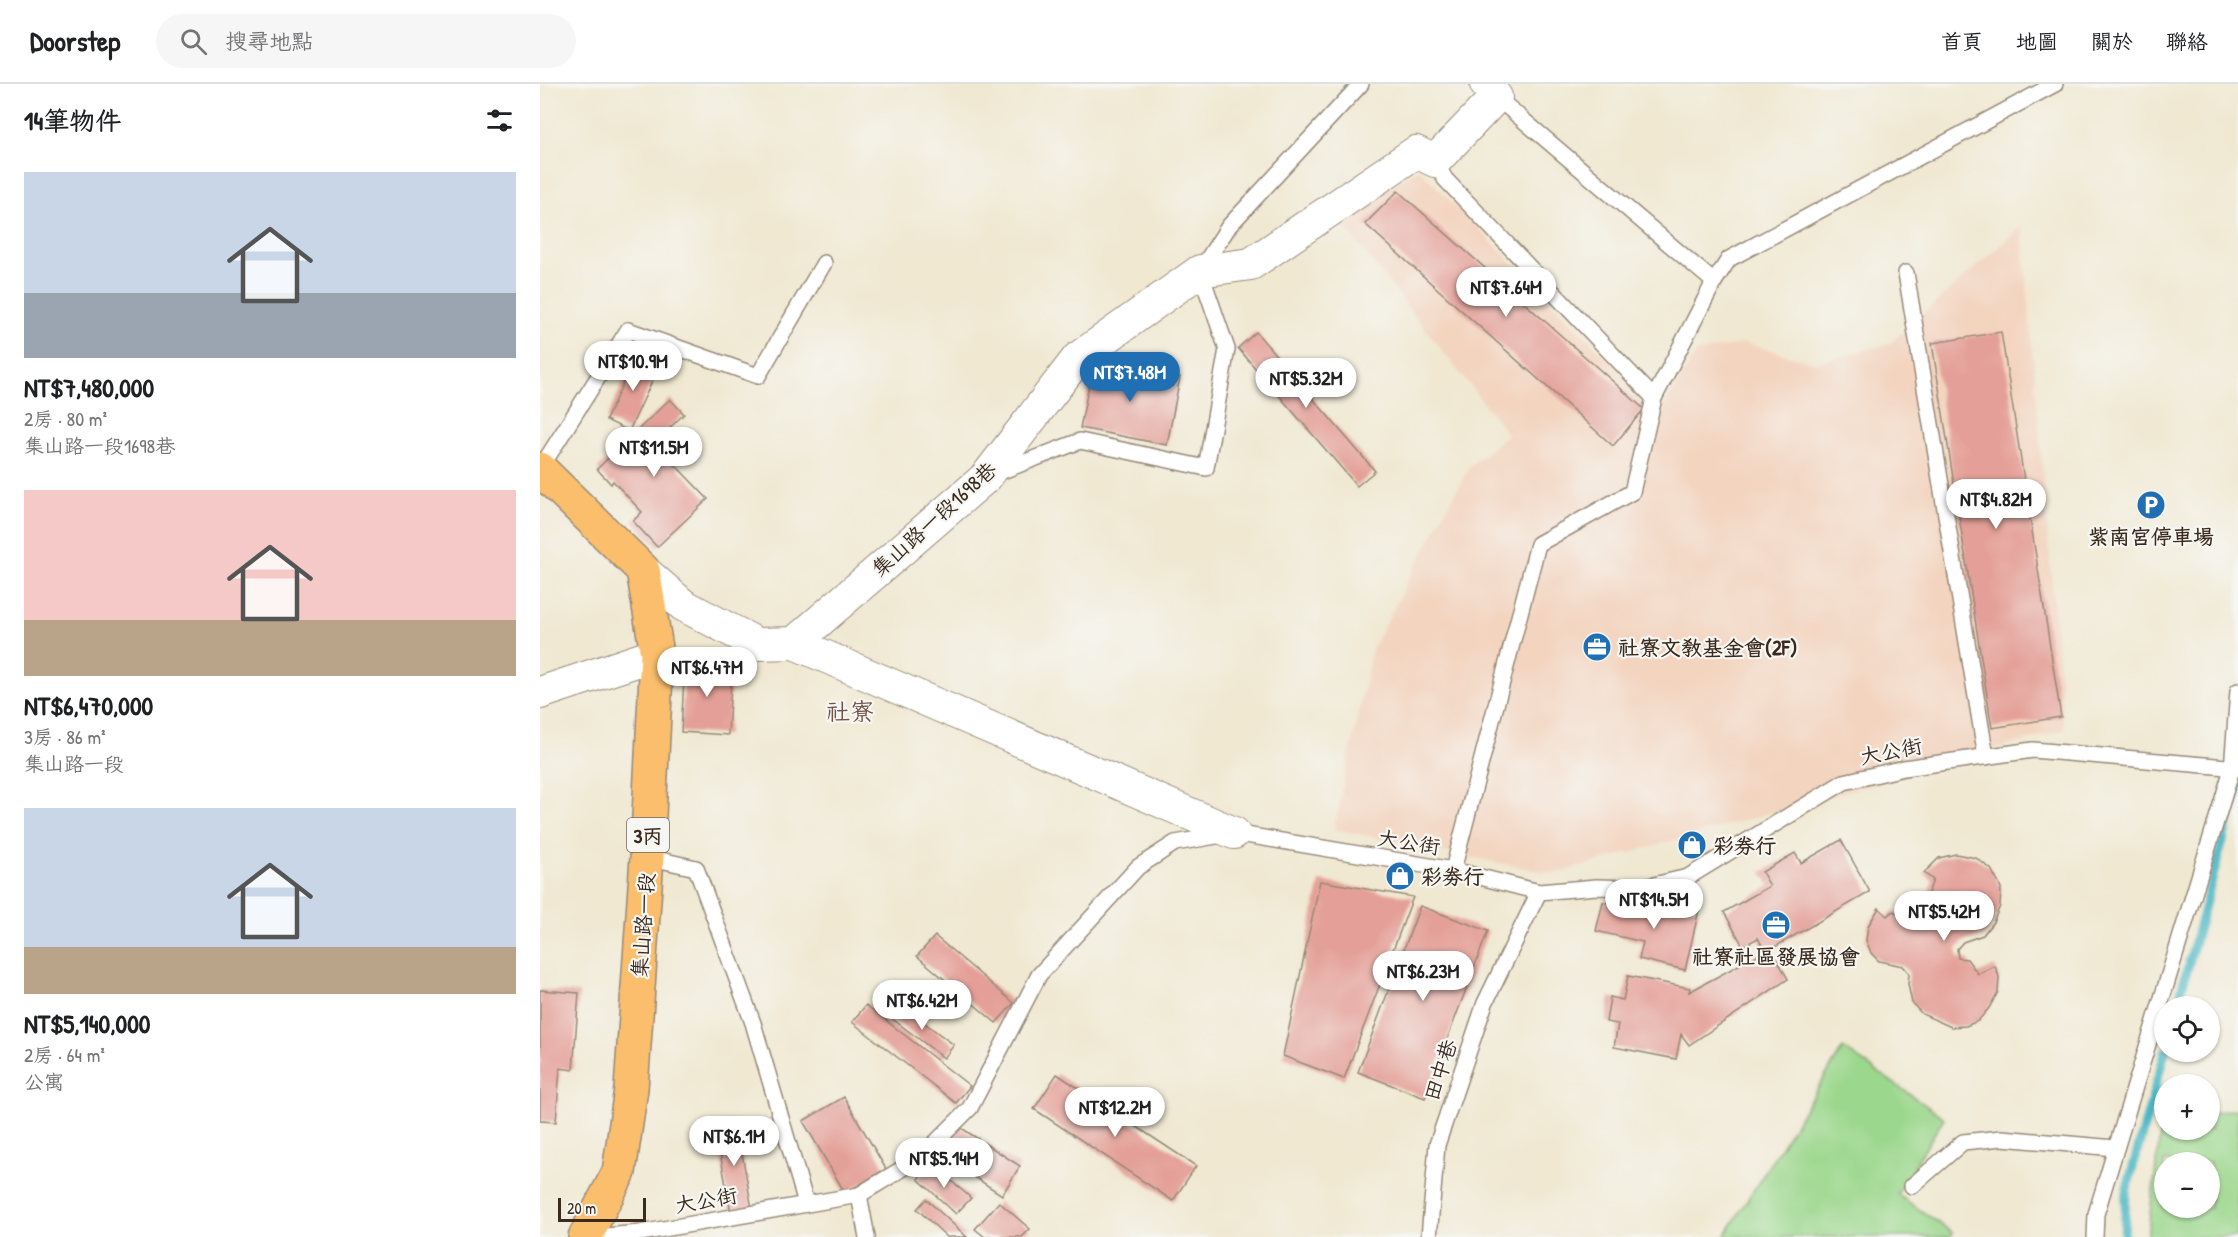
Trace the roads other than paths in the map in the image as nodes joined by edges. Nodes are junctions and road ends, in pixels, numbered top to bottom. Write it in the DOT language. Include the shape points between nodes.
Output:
graph roads {
  1 [pos="1361,84"];
  2 [pos="2055,84"];
  3 [pos="1491,91"];
  4 [pos="1435,161"];
  5 [pos="824,263"];
  6 [pos="1200,272"];
  7 [pos="1906,273"];
  8 [pos="1714,282"];
  9 [pos="1654,398"];
  10 [pos="540,469"];
  11 [pos="986,477"];
  12 [pos="643,570"];
  13 [pos="794,643"];
  14 [pos="657,654"];
  15 [pos="2238,691"];
  16 [pos="540,693"];
  17 [pos="1986,757"];
  18 [pos="2235,769"];
  19 [pos="1234,833"];
  20 [pos="647,857"];
  21 [pos="1453,870"];
  22 [pos="1539,892"];
  23 [pos="2115,1148"];
  24 [pos="1912,1186"];
  25 [pos="859,1195"];
  26 [pos="806,1203"];
  27 [pos="585,1237"];
  28 [pos="595,1237"];
  29 [pos="867,1237"];
  30 [pos="1429,1237"];
  31 [pos="2095,1237"];
  1 -- 6 [label="lane" via="1229,226"];
  2 -- 8 [label="lane" via="1729,260"];
  3 -- 4 [label="street"];
  3 -- 8 [label="lane"];
  4 -- 6 [label="street" via="1416,152 1251,264"];
  4 -- 9 [label="lane" via="1445,179"];
  5 -- 10 [label="lane" via="758,376 628,330"];
  6 -- 11 [label="street, 集山路一段1698巷" via="1078,358"];
  6 -- 11 [label="lane" via="1227,349 1206,468 1080,441"];
  7 -- 17 [label="lane"];
  8 -- 9 [label="lane"];
  9 -- 21 [label="lane" via="1632,492 1538,544"];
  10 -- 12 [label="main road"];
  11 -- 13 [label="street, 集山路一段1698巷"];
  12 -- 13 [label="street" via="683,605 757,644"];
  12 -- 14 [label="main road, 集山路一段 / 3丙"];
  13 -- 19 [label="street"];
  14 -- 16 [label="street"];
  14 -- 20 [label="main road, 集山路一段 / 3丙"];
  15 -- 18 [label="lane"];
  17 -- 18 [label="lane, 大公街" via="2033,750"];
  17 -- 22 [label="lane, 大公街" via="1904,768 1844,782 1688,877 1641,888"];
  18 -- 23 [label="lane"];
  19 -- 21 [label="lane, 大公街"];
  19 -- 25 [label="lane, 大公街" via="1175,843 1138,867 1039,975 970,1108 920,1158"];
  20 -- 26 [label="lane" via="696,868 753,1023"];
  20 -- 27 [label="main road, 集山路一段 / 3丙" via="632,1089 621,1160 619,1172"];
  21 -- 22 [label="lane, 大公街"];
  22 -- 30 [label="lane, 田中巷" via="1485,1003 1437,1145"];
  23 -- 24 [label="lane" via="2002,1138 1963,1142"];
  23 -- 31 [label="lane" via="2096,1214"];
  25 -- 26 [label="lane, 大公街"];
  25 -- 29 [label="lane"];
  26 -- 28 [label="lane, 大公街" via="640,1233"];
}
